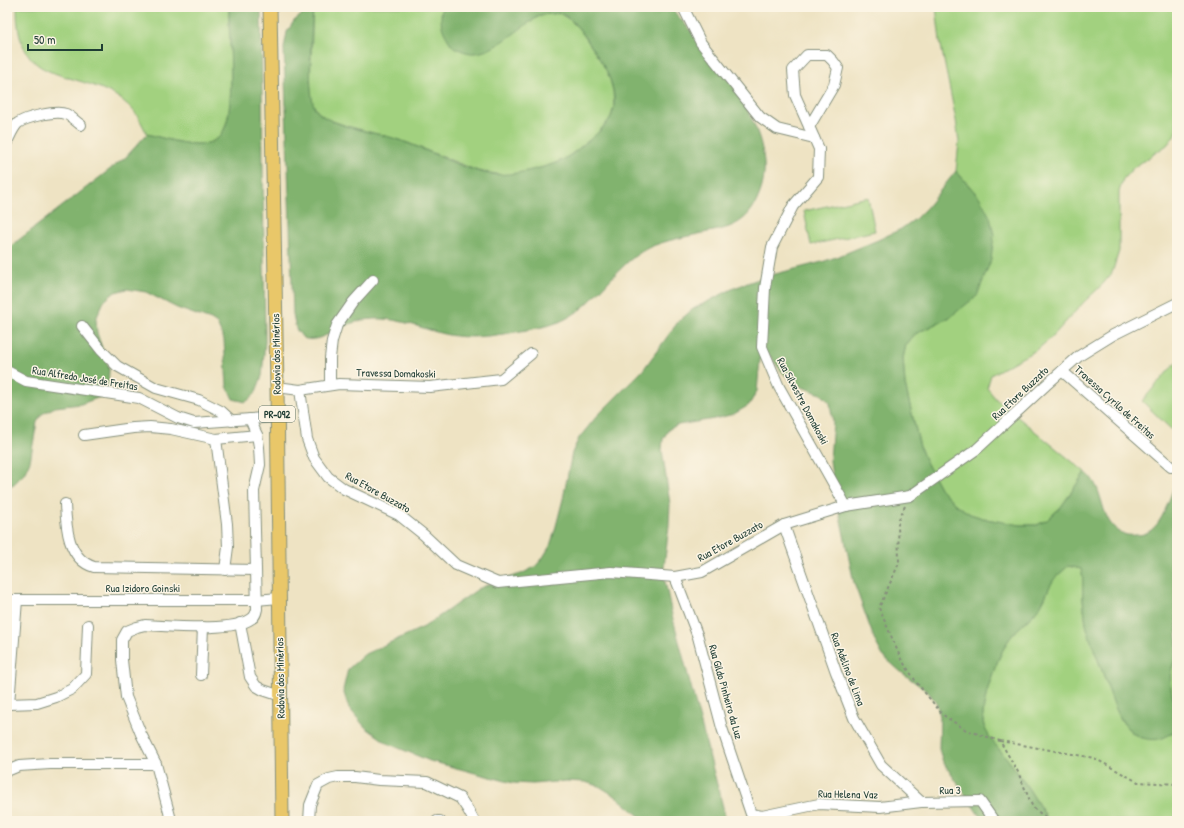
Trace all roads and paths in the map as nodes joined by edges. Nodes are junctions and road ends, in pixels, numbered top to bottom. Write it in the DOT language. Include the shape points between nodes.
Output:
graph roads {
  1 [pos="270,7"];
  2 [pos="683,7"];
  3 [pos="81,125"];
  4 [pos="809,127"];
  5 [pos="814,138"];
  6 [pos="7,142"];
  7 [pos="373,280"];
  8 [pos="1177,303"];
  9 [pos="82,326"];
  10 [pos="531,354"];
  11 [pos="7,371"];
  12 [pos="1062,371"];
  13 [pos="330,385"];
  14 [pos="277,387"];
  15 [pos="300,390"];
  16 [pos="277,417"];
  17 [pos="250,419"];
  18 [pos="232,421"];
  19 [pos="84,435"];
  20 [pos="257,435"];
  21 [pos="216,439"];
  22 [pos="1171,467"];
  23 [pos="910,496"];
  24 [pos="65,504"];
  25 [pos="846,506"];
  26 [pos="784,525"];
  27 [pos="225,570"];
  28 [pos="256,570"];
  29 [pos="675,577"];
  30 [pos="279,598"];
  31 [pos="12,600"];
  32 [pos="256,600"];
  33 [pos="240,623"];
  34 [pos="88,625"];
  35 [pos="203,627"];
  36 [pos="201,675"];
  37 [pos="281,696"];
  38 [pos="8,704"];
  39 [pos="1000,741"];
  40 [pos="156,764"];
  41 [pos="7,771"];
  42 [pos="1177,784"];
  43 [pos="921,802"];
  44 [pos="751,814"];
  45 [pos="169,821"];
  46 [pos="282,821"];
  47 [pos="309,821"];
  48 [pos="474,821"];
  49 [pos="994,821"];
  50 [pos="1051,821"];
  1 -- 14 [label="main road, Rodovia dos Minérios / PR-092"];
  2 -- 5 [label="street" via="701,43 760,117 777,129"];
  3 -- 6 [label="street" via="66,114 48,113 18,124"];
  4 -- 4 [label="street, Rua Silvestre Domakoski" via="834,85 838,68 827,55 807,55 793,70 795,95"];
  4 -- 5 [label="street, Rua Silvestre Domakoski"];
  5 -- 25 [label="street, Rua Silvestre Domakoski" via="819,149 818,177 794,206 772,247 765,288 762,347 779,387"];
  7 -- 13 [label="street" via="337,325 330,358"];
  8 -- 12 [label="street, Rua Etore Buzzato" via="1113,335 1079,356"];
  9 -- 18 [label="street" via="117,366 156,388 199,400 221,411"];
  10 -- 13 [label="street, Travessa Domakoski" via="501,379 430,387"];
  11 -- 18 [label="street, Rua Alfredo José de Freitas" via="26,381 139,398 178,418 194,423"];
  12 -- 22 [label="street, Travessa Cyrilo de Freitas"];
  12 -- 23 [label="street, Rua Etore Buzzato" via="977,449"];
  13 -- 15 [label="street, Travessa Domakoski"];
  14 -- 15 [label="street"];
  14 -- 16 [label="main road, Rodovia dos Minérios / PR-092"];
  15 -- 29 [label="street, Rua Etore Buzzato" via="307,438 314,458 328,477 344,488 399,515 456,565 498,583 611,572"];
  16 -- 17 [label="street, Rua Alfredo José de Freitas"];
  16 -- 30 [label="main road, Rodovia dos Minérios / PR-092"];
  17 -- 18 [label="street, Rua Alfredo José de Freitas"];
  17 -- 20 [label="street"];
  19 -- 21 [label="street" via="150,427"];
  20 -- 21 [label="street"];
  20 -- 28 [label="street" via="260,465 254,491"];
  21 -- 27 [label="street" via="227,524"];
  23 -- 25 [label="street, Rua Etore Buzzato"];
  23 -- 39 [label="path" via="898,521 900,563 879,608 901,659 943,715 966,730"];
  24 -- 27 [label="street" via="66,527 72,547 86,565"];
  25 -- 26 [label="street, Rua Etore Buzzato"];
  26 -- 29 [label="street, Rua Etore Buzzato" via="702,572"];
  26 -- 43 [label="street, Rua Adelino de Lima" via="854,718 881,765"];
  27 -- 28 [label="street"];
  28 -- 32 [label="street"];
  29 -- 44 [label="street, Rua Gildo Pinheiro da Luz" via="698,637 722,728"];
  30 -- 32 [label="street, Rua Izidoro Goinski"];
  30 -- 37 [label="main road, Rodovia dos Minérios / PR-092"];
  31 -- 32 [label="street, Rua Izidoro Goinski"];
  31 -- 38 [label="street"];
  32 -- 33 [label="street" via="256,615"];
  33 -- 35 [label="street"];
  33 -- 37 [label="street" via="250,677 256,686"];
  34 -- 38 [label="street" via="86,674 72,689 37,703"];
  35 -- 36 [label="street"];
  35 -- 40 [label="street" via="145,625 127,631 122,640 126,697"];
  37 -- 46 [label="main road, Rodovia dos Minérios / PR-092"];
  39 -- 42 [label="path" via="1094,758 1138,782"];
  39 -- 50 [label="path" via="1018,772 1033,808"];
  40 -- 41 [label="street" via="50,764 19,766"];
  40 -- 45 [label="street" via="170,816"];
  43 -- 44 [label="street, Rua Helena Vaz" via="880,807 819,804 762,816"];
  43 -- 49 [label="street, Rua 3" via="980,801"];
  47 -- 48 [label="street" via="310,804 318,785 338,777 427,782 460,798"];
}
